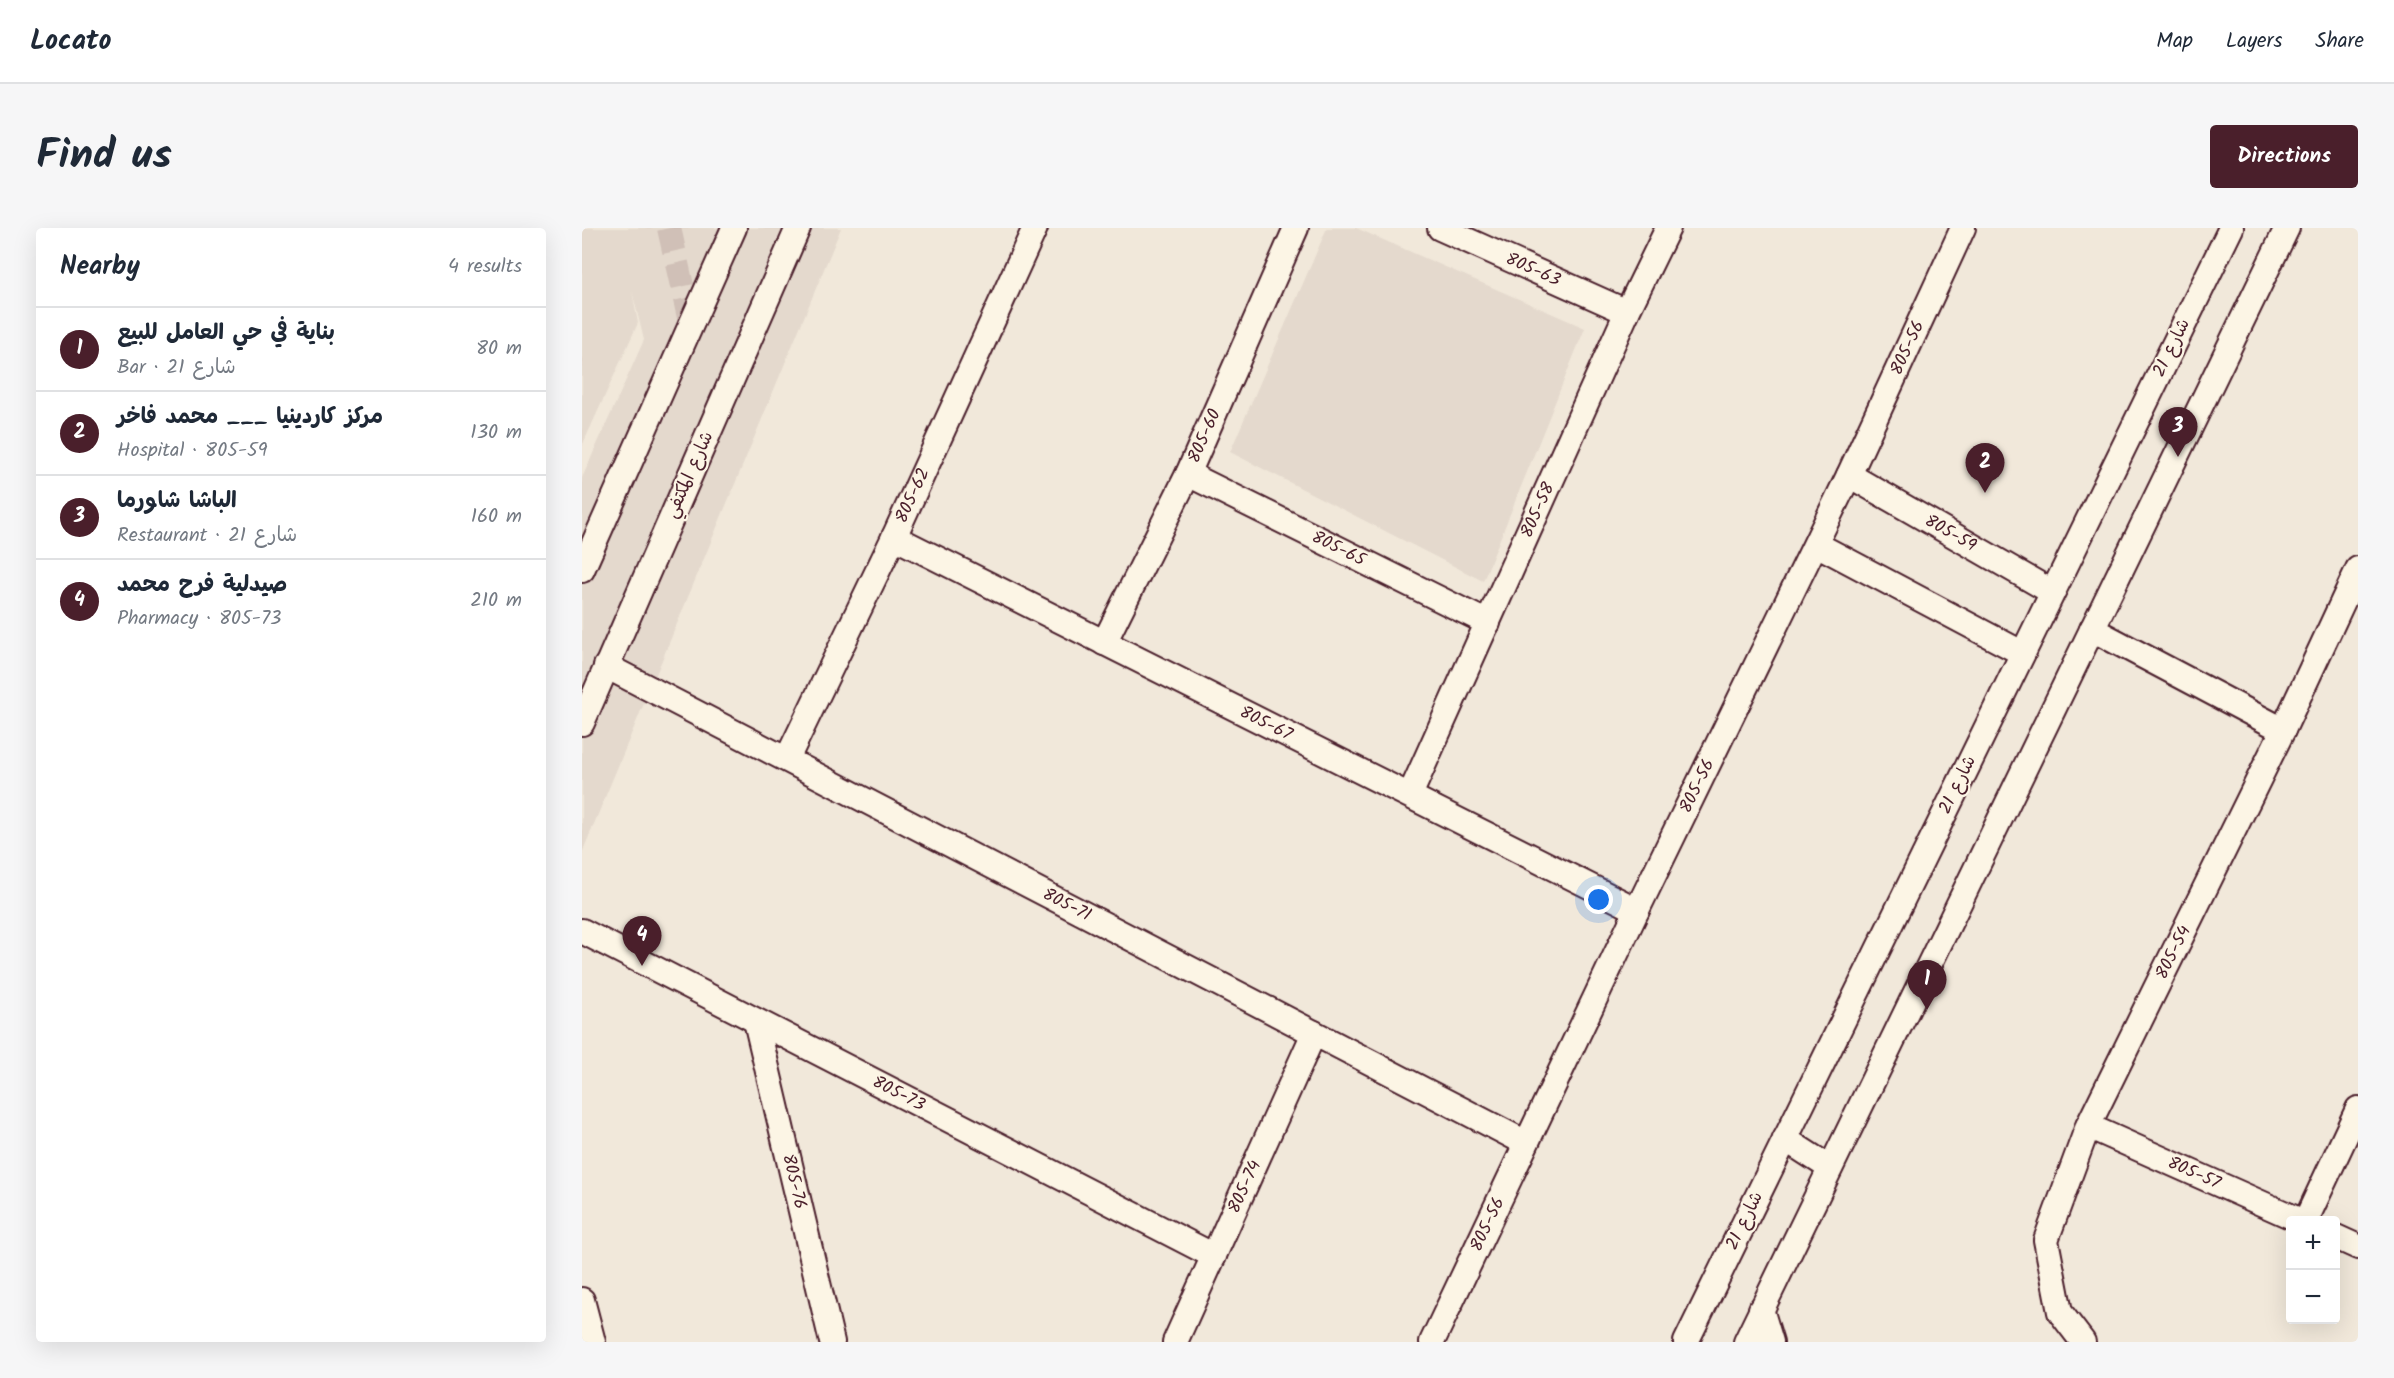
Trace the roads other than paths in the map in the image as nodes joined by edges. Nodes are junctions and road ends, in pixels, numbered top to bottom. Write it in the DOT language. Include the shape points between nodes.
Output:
graph roads {
  1 [pos="734,228"];
  2 [pos="798,228"];
  3 [pos="1035,228"];
  4 [pos="1296,228"];
  5 [pos="1440,228"];
  6 [pos="1668,228"];
  7 [pos="1963,228"];
  8 [pos="2231,228"];
  9 [pos="2287,228"];
  10 [pos="1628,312"];
  11 [pos="1188,474"];
  12 [pos="1849,475"];
  13 [pos="894,537"];
  14 [pos="1816,544"];
  15 [pos="2358,569"];
  16 [pos="582,570"];
  17 [pos="2052,592"];
  18 [pos="1488,623"];
  19 [pos="2092,629"];
  20 [pos="1104,642"];
  21 [pos="2022,653"];
  22 [pos="606,666"];
  23 [pos="582,723"];
  24 [pos="2283,730"];
  25 [pos="787,759"];
  26 [pos="1410,795"];
  27 [pos="1637,910"];
  28 [pos="582,931"];
  29 [pos="756,1021"];
  30 [pos="1314,1033"];
  31 [pos="2358,1109"];
  32 [pos="2088,1126"];
  33 [pos="1785,1140"];
  34 [pos="1526,1143"];
  35 [pos="1830,1168"];
  36 [pos="2288,1216"];
  37 [pos="2308,1216"];
  38 [pos="2340,1239"];
  39 [pos="2358,1247"];
  40 [pos="1214,1256"];
  41 [pos="582,1300"];
  42 [pos="1761,1309"];
  43 [pos="593,1342"];
  44 [pos="832,1342"];
  45 [pos="1175,1342"];
  46 [pos="1432,1342"];
  47 [pos="1686,1342"];
  48 [pos="1746,1342"];
  49 [pos="1771,1342"];
  50 [pos="2083,1342"];
  1 -- 16 [label="street"];
  2 -- 22 [label="street, شارع المكتفي"];
  3 -- 13 [label="street, 805-62"];
  4 -- 11 [label="street, 805-60"];
  5 -- 10 [label="street, 805-63"];
  6 -- 10 [label="street, 805-58"];
  7 -- 12 [label="street, 805-56"];
  8 -- 17 [label="street, شارع 21"];
  9 -- 19 [label="street"];
  10 -- 18 [label="street, 805-58"];
  11 -- 18 [label="street, 805-65"];
  11 -- 20 [label="street, 805-60"];
  12 -- 14 [label="street, 805-56"];
  12 -- 17 [label="street, 805-59"];
  13 -- 20 [label="street, 805-67"];
  13 -- 25 [label="street, 805-62"];
  14 -- 21 [label="street"];
  14 -- 27 [label="street, 805-56"];
  15 -- 24 [label="street, 805-54"];
  17 -- 21 [label="street, شارع 21"];
  18 -- 26 [label="street, 805-58"];
  19 -- 24 [label="street"];
  19 -- 35 [label="street"];
  20 -- 26 [label="street, 805-67"];
  21 -- 33 [label="street, شارع 21"];
  22 -- 23 [label="street, شارع المكتفي"];
  22 -- 25 [label="street, 805-71"];
  24 -- 32 [label="street, 805-54"];
  25 -- 30 [label="street, 805-71"];
  26 -- 27 [label="street, 805-67"];
  27 -- 34 [label="street, 805-56"];
  28 -- 29 [label="street, 805-73"];
  29 -- 40 [label="street, 805-73"];
  29 -- 44 [label="street, 805-76"];
  30 -- 34 [label="street, 805-71"];
  30 -- 40 [label="street, 805-74"];
  31 -- 37 [label="street"];
  32 -- 36 [label="street, 805-57"];
  32 -- 50 [label="street, 805-54" via="2046,1240 2060,1312"];
  33 -- 35 [label="street"];
  33 -- 47 [label="street, شارع 21"];
  34 -- 46 [label="street, 805-56"];
  35 -- 42 [label="street"];
  38 -- 39 [label="street"];
  40 -- 45 [label="street, 805-74"];
  41 -- 43 [label="street"];
  42 -- 48 [label="street"];
  42 -- 49 [label="street"];
}
